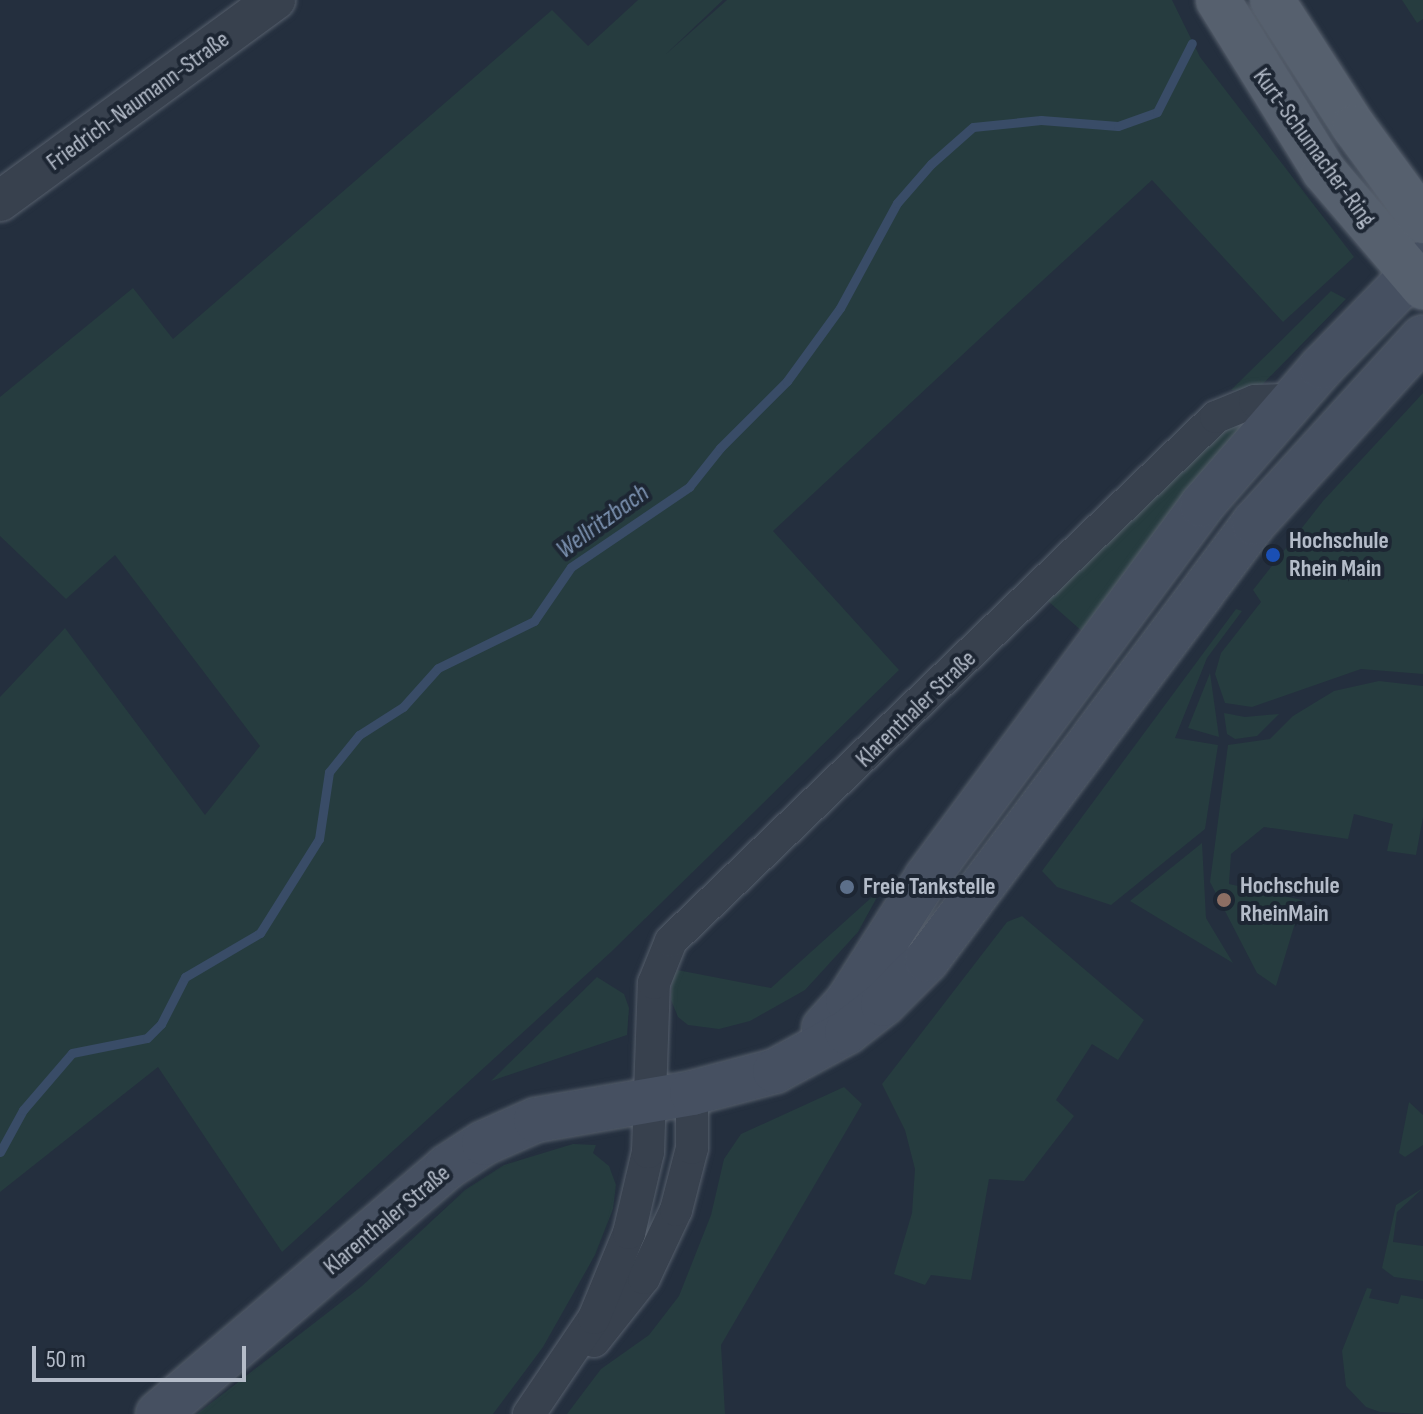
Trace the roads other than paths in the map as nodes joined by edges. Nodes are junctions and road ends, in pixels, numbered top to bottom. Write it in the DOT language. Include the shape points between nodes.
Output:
graph roads {
  1 [pos="275,0"];
  2 [pos="1218,0"];
  3 [pos="1272,0"];
  4 [pos="0,201"];
  5 [pos="1423,221"];
  6 [pos="1419,275"];
  7 [pos="1423,337"];
  8 [pos="1292,400"];
  9 [pos="775,1071"];
  10 [pos="672,1095"];
  11 [pos="558,1377"];
  12 [pos="158,1414"];
  13 [pos="529,1414"];
  1 -- 4 [label="street, Friedrich-Naumann-Straße"];
  2 -- 6 [label="main road, Kurt-Schumacher-Ring" via="1324,171"];
  3 -- 5 [label="main road, Kurt-Schumacher-Ring"];
  6 -- 8 [label="main road, Klarenthaler Straße"];
  7 -- 9 [label="main road, Klarenthaler Straße" via="1254,523 927,960 865,1019"];
  8 -- 9 [label="main road, Klarenthaler Straße" via="1149,573 927,877 848,1001"];
  8 -- 10 [label="street, Klarenthaler Straße" via="1255,401 1216,417 671,941 654,983"];
  9 -- 10 [label="main road, Klarenthaler Straße"];
  10 -- 11 [label="street" via="621,1257 594,1318"];
  10 -- 11 [label="street" via="692,1148 661,1245 623,1309"];
  10 -- 12 [label="main road, Klarenthaler Straße" via="524,1123 484,1143 447,1167"];
  11 -- 13 [label="street"];
}
